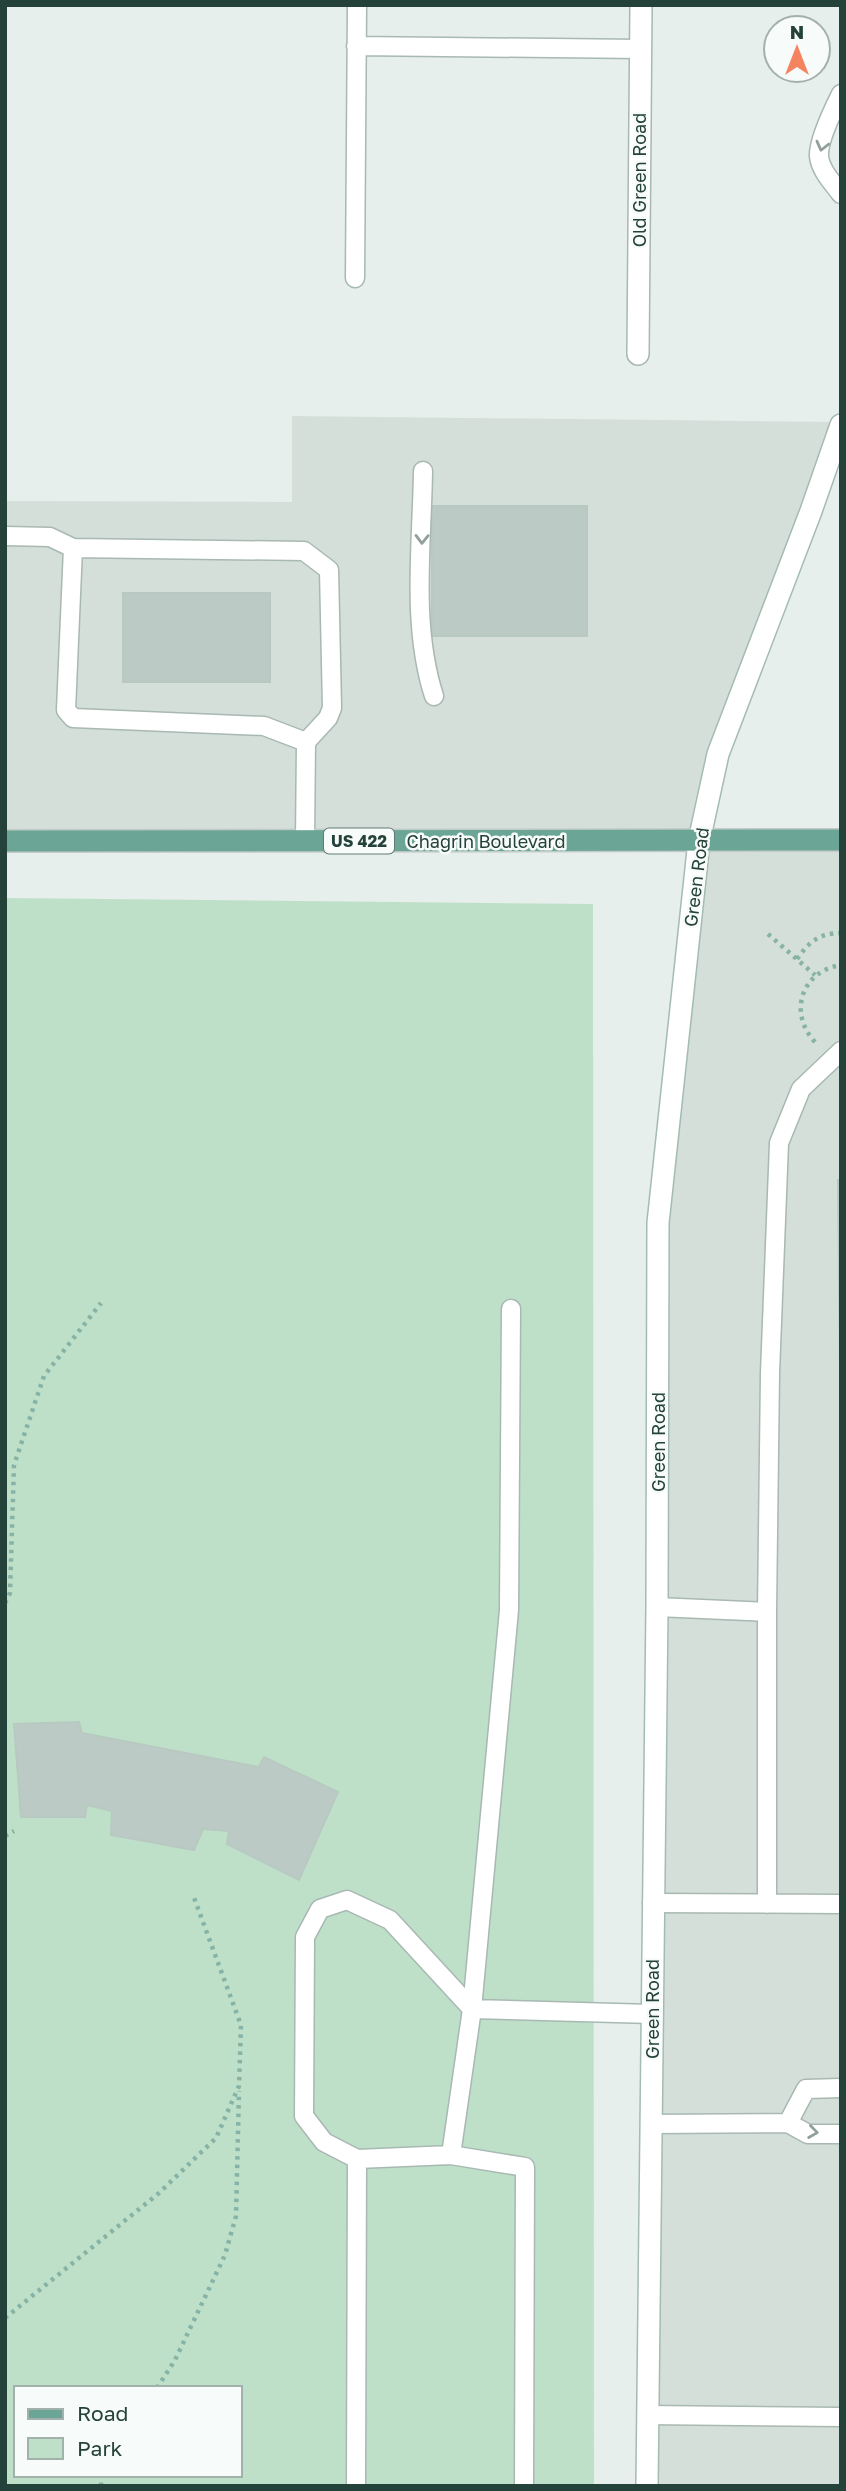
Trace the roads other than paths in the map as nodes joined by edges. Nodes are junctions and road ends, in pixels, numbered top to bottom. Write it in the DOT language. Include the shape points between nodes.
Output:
graph roads {
  1 [pos="357,5"];
  2 [pos="641,5"];
  3 [pos="356,46"];
  4 [pos="640,49"];
  5 [pos="841,94"];
  6 [pos="841,194"];
  7 [pos="355,278"];
  8 [pos="638,354"];
  9 [pos="839,434"];
  10 [pos="423,471"];
  11 [pos="5,536"];
  12 [pos="73,548"];
  13 [pos="434,696"];
  14 [pos="306,742"];
  15 [pos="841,840"];
  16 [pos="5,841"];
  17 [pos="305,841"];
  18 [pos="699,841"];
  19 [pos="841,1051"];
  20 [pos="511,1309"];
  21 [pos="657,1607"];
  22 [pos="767,1612"];
  23 [pos="652,1903"];
  24 [pos="767,1904"];
  25 [pos="841,1904"];
  26 [pos="472,2009"];
  27 [pos="652,2014"];
  28 [pos="841,2088"];
  29 [pos="788,2123"];
  30 [pos="651,2124"];
  31 [pos="841,2134"];
  32 [pos="451,2155"];
  33 [pos="357,2159"];
  34 [pos="648,2416"];
  35 [pos="841,2417"];
  36 [pos="356,2486"];
  37 [pos="524,2486"];
  38 [pos="647,2486"];
  1 -- 3 [label="lane"];
  2 -- 4 [label="main road, Old Green Road"];
  3 -- 4 [label="lane"];
  3 -- 7 [label="lane"];
  4 -- 8 [label="main road, Old Green Road"];
  5 -- 6 [label="lane, one-way" via="819,156"];
  9 -- 18 [label="main road, Green Road" via="718,754"];
  10 -- 13 [label="lane, one-way" via="420,633"];
  11 -- 12 [label="lane" via="50,537"];
  12 -- 14 [label="lane" via="66,710 73,718 264,726"];
  12 -- 14 [label="lane" via="304,551 319,560 329,570 332,708"];
  14 -- 17 [label="lane"];
  15 -- 18 [label="main road, Chagrin Boulevard / US 422"];
  16 -- 17 [label="main road, Chagrin Boulevard / US 422"];
  17 -- 18 [label="main road, Chagrin Boulevard / US 422"];
  18 -- 21 [label="main road, Green Road" via="658,1223"];
  19 -- 22 [label="lane" via="801,1089 779,1143"];
  20 -- 26 [label="lane" via="509,1610"];
  21 -- 22 [label="lane"];
  21 -- 23 [label="main road, Green Road"];
  22 -- 24 [label="lane"];
  23 -- 24 [label="lane"];
  23 -- 27 [label="main road, Green Road"];
  24 -- 25 [label="lane"];
  26 -- 27 [label="lane"];
  26 -- 32 [label="lane"];
  26 -- 33 [label="lane" via="390,1920 347,1900 320,1909 305,1937 304,2116 324,2142"];
  27 -- 30 [label="main road, Green Road"];
  28 -- 29 [label="lane" via="806,2089"];
  29 -- 30 [label="lane"];
  29 -- 31 [label="lane, one-way" via="808,2134"];
  30 -- 34 [label="main road, Green Road"];
  32 -- 33 [label="lane"];
  32 -- 37 [label="lane" via="525,2167"];
  33 -- 36 [label="lane"];
  34 -- 35 [label="lane"];
  34 -- 38 [label="main road, Green Road"];
}
